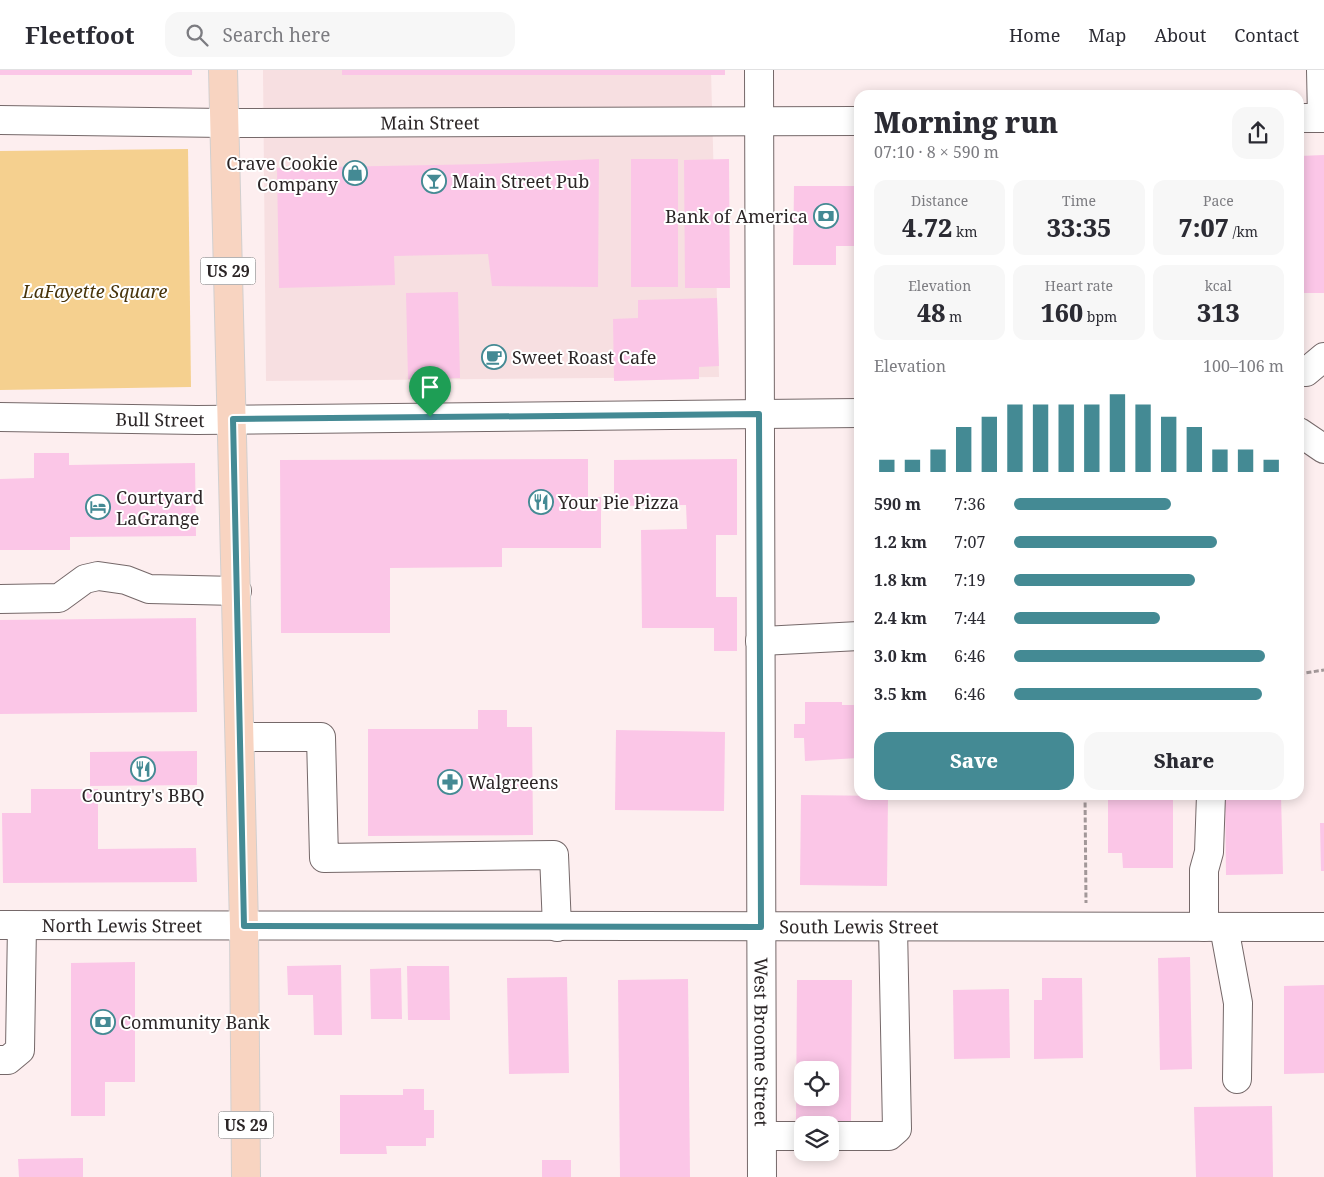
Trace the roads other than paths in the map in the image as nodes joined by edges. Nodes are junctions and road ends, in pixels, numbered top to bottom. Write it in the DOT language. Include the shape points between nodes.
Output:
graph roads {
  1 [pos="223,70"];
  2 [pos="759,70"];
  3 [pos="1322,70"];
  4 [pos="1315,118"];
  5 [pos="0,120"];
  6 [pos="759,121"];
  7 [pos="854,121"];
  8 [pos="224,122"];
  9 [pos="854,413"];
  10 [pos="759,414"];
  11 [pos="0,417"];
  12 [pos="233,419"];
  13 [pos="1304,435"];
  14 [pos="1324,449"];
  15 [pos="237,591"];
  16 [pos="0,599"];
  17 [pos="854,636"];
  18 [pos="760,641"];
  19 [pos="240,737"];
  20 [pos="1211,800"];
  21 [pos="11,925"];
  22 [pos="244,926"];
  23 [pos="557,927"];
  24 [pos="761,927"];
  25 [pos="893,927"];
  26 [pos="1214,927"];
  27 [pos="1324,927"];
  28 [pos="0,1060"];
  29 [pos="1237,1079"];
  30 [pos="762,1136"];
  31 [pos="794,1136"];
  32 [pos="839,1136"];
  33 [pos="246,1177"];
  34 [pos="762,1177"];
  1 -- 8 [label="main road, US 29"];
  2 -- 6 [label="street, West Broome Street"];
  3 -- 4 [label="street"];
  5 -- 8 [label="street, Main Street"];
  6 -- 7 [label="street, Main Street"];
  6 -- 8 [label="street, Main Street"];
  6 -- 10 [label="street, West Broome Street"];
  8 -- 12 [label="main road, US 29"];
  9 -- 10 [label="street, Bull Street"];
  10 -- 12 [label="street, Bull Street"];
  10 -- 18 [label="street, West Broome Street"];
  11 -- 12 [label="street, Bull Street"];
  12 -- 15 [label="main road, US 29"];
  13 -- 14 [label="street"];
  15 -- 16 [label="street" via="149,589 126,580 98,576 86,579 59,598"];
  15 -- 19 [label="main road, US 29"];
  17 -- 18 [label="street"];
  18 -- 24 [label="street, West Broome Street"];
  19 -- 22 [label="main road, US 29"];
  19 -- 23 [label="street" via="321,737 324,858 554,855"];
  20 -- 26 [label="street" via="1209,852 1204,870"];
  21 -- 22 [label="street, North Lewis Street"];
  21 -- 28 [label="street" via="20,1050 8,1060"];
  22 -- 23 [label="street, South Lewis Street"];
  22 -- 33 [label="main road, US 29"];
  23 -- 24 [label="street, South Lewis Street"];
  24 -- 25 [label="street, South Lewis Street"];
  24 -- 30 [label="street, West Broome Street"];
  25 -- 26 [label="street, South Lewis Street"];
  25 -- 32 [label="street" via="897,1129 889,1136"];
  26 -- 27 [label="street, South Lewis Street"];
  26 -- 29 [label="street" via="1238,1003"];
  30 -- 31 [label="street"];
  30 -- 34 [label="street, West Broome Street"];
}
